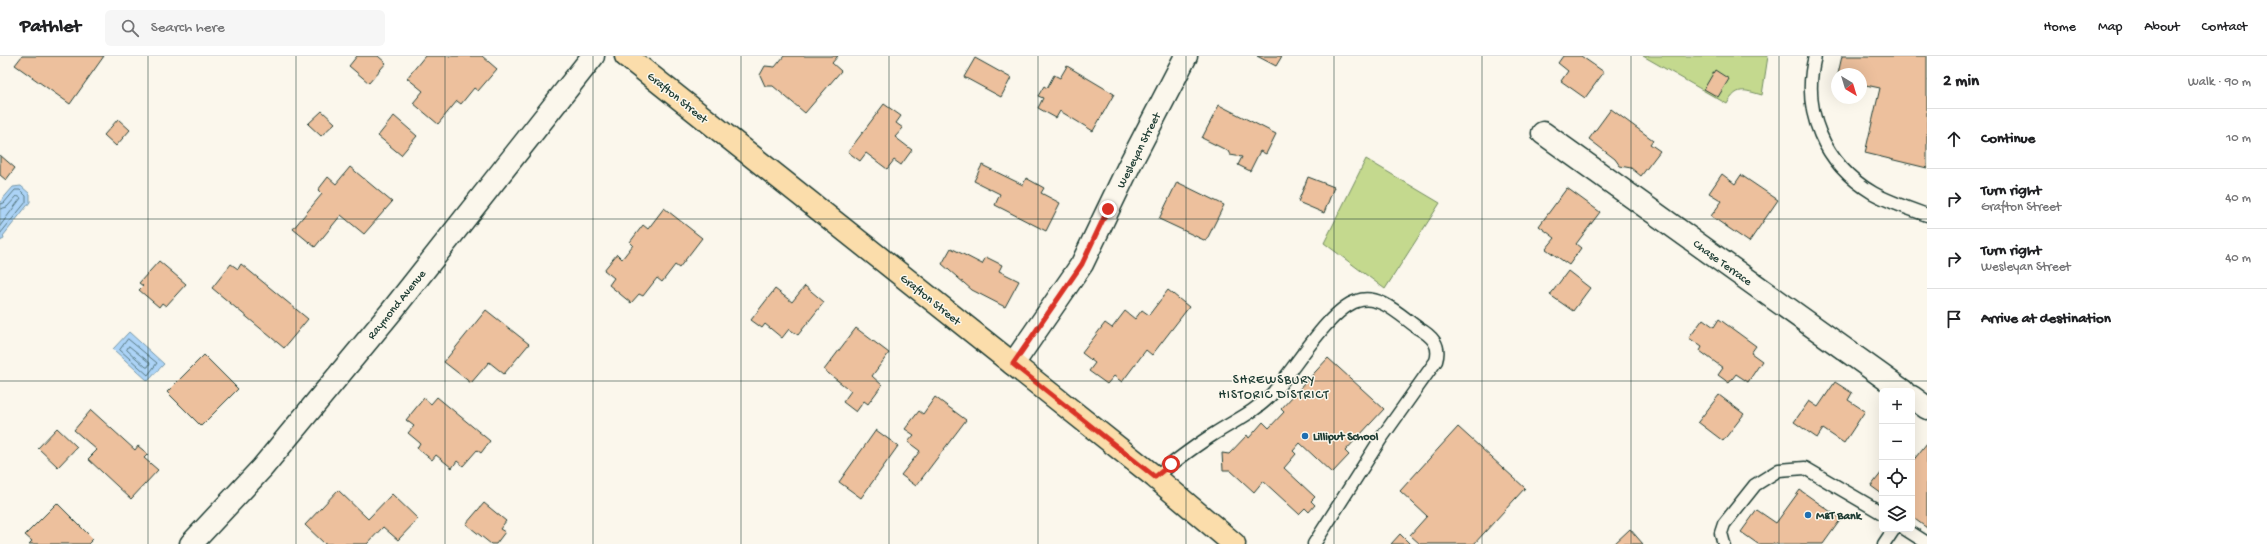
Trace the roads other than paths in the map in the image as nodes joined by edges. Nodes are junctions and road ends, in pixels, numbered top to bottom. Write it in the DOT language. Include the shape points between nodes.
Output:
graph roads {
  1 [pos="593,56"];
  2 [pos="626,56"];
  3 [pos="1186,56"];
  4 [pos="1815,56"];
  5 [pos="1543,133"];
  6 [pos="1927,215"];
  7 [pos="1013,364"];
  8 [pos="1900,388"];
  9 [pos="1915,399"];
  10 [pos="1927,408"];
  11 [pos="1155,477"];
  12 [pos="1879,512"];
  13 [pos="1892,532"];
  14 [pos="1910,532"];
  15 [pos="1927,543"];
  16 [pos="191,544"];
  17 [pos="1234,544"];
  18 [pos="1314,544"];
  19 [pos="1724,544"];
  20 [pos="1884,544"];
  1 -- 16 [label="street, Raymond Avenue" via="391,312 262,468"];
  2 -- 7 [label="main road, Grafton Street"];
  3 -- 7 [label="street, Wesleyan Street" via="1132,159 1082,264"];
  4 -- 6 [label="lane" via="1811,70 1812,104 1818,132 1831,156 1873,193"];
  5 -- 8 [label="street, Chase Terrace"];
  7 -- 11 [label="main road, Grafton Street"];
  9 -- 10 [label="street"];
  11 -- 17 [label="main road, Grafton Street"];
  11 -- 18 [label="lane" via="1188,450 1249,414 1271,395 1330,321 1345,307 1357,301 1371,299 1380,302 1431,336 1438,353 1436,362 1380,440"];
  12 -- 19 [label="lane" via="1805,468 1779,470 1755,485 1724,524 1721,533"];
  13 -- 20 [label="lane"];
  14 -- 15 [label="lane"];
}
